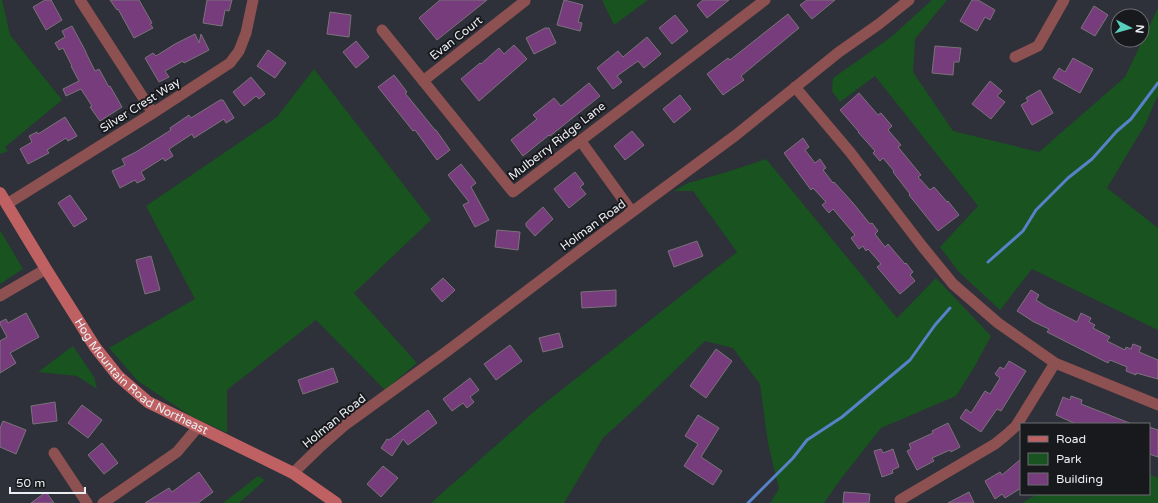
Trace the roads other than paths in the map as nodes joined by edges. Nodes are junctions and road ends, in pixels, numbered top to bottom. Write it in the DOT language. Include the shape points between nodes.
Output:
graph roads {
  1 [pos="80,0"];
  2 [pos="253,0"];
  3 [pos="765,0"];
  4 [pos="909,0"];
  5 [pos="1064,0"];
  6 [pos="525,1"];
  7 [pos="382,30"];
  8 [pos="1015,57"];
  9 [pos="423,81"];
  10 [pos="795,87"];
  11 [pos="153,113"];
  12 [pos="580,140"];
  13 [pos="0,193"];
  14 [pos="7,204"];
  15 [pos="632,212"];
  16 [pos="46,269"];
  17 [pos="0,296"];
  18 [pos="1055,364"];
  19 [pos="1158,405"];
  20 [pos="198,427"];
  21 [pos="54,453"];
  22 [pos="293,473"];
  23 [pos="900,500"];
  24 [pos="87,503"];
  25 [pos="102,503"];
  26 [pos="336,503"];
  1 -- 11 [label="street"];
  2 -- 11 [label="street, Silver Crest Way" via="246,33 239,51 230,63"];
  3 -- 12 [label="street, Mulberry Ridge Lane"];
  4 -- 10 [label="street, Holman Road"];
  5 -- 8 [label="street" via="1038,46"];
  6 -- 9 [label="street, Evan Court"];
  7 -- 9 [label="street, Mulberry Ridge Lane"];
  9 -- 12 [label="street, Mulberry Ridge Lane" via="513,192"];
  10 -- 15 [label="street, Holman Road"];
  10 -- 18 [label="street" via="850,152 953,284 998,323"];
  11 -- 14 [label="street, Silver Crest Way"];
  12 -- 15 [label="street"];
  13 -- 14 [label="street, Hog Mountain Road Northeast"];
  14 -- 16 [label="street, Hog Mountain Road Northeast"];
  15 -- 22 [label="street, Holman Road" via="345,425"];
  16 -- 17 [label="street"];
  16 -- 20 [label="street, Hog Mountain Road Northeast" via="95,347 118,376 148,402"];
  18 -- 19 [label="street"];
  18 -- 23 [label="street" via="1016,426 1006,436"];
  20 -- 22 [label="street, Hog Mountain Road Northeast"];
  20 -- 25 [label="street" via="177,452"];
  21 -- 24 [label="street"];
  22 -- 26 [label="street, Hog Mountain Road Northeast"];
}
